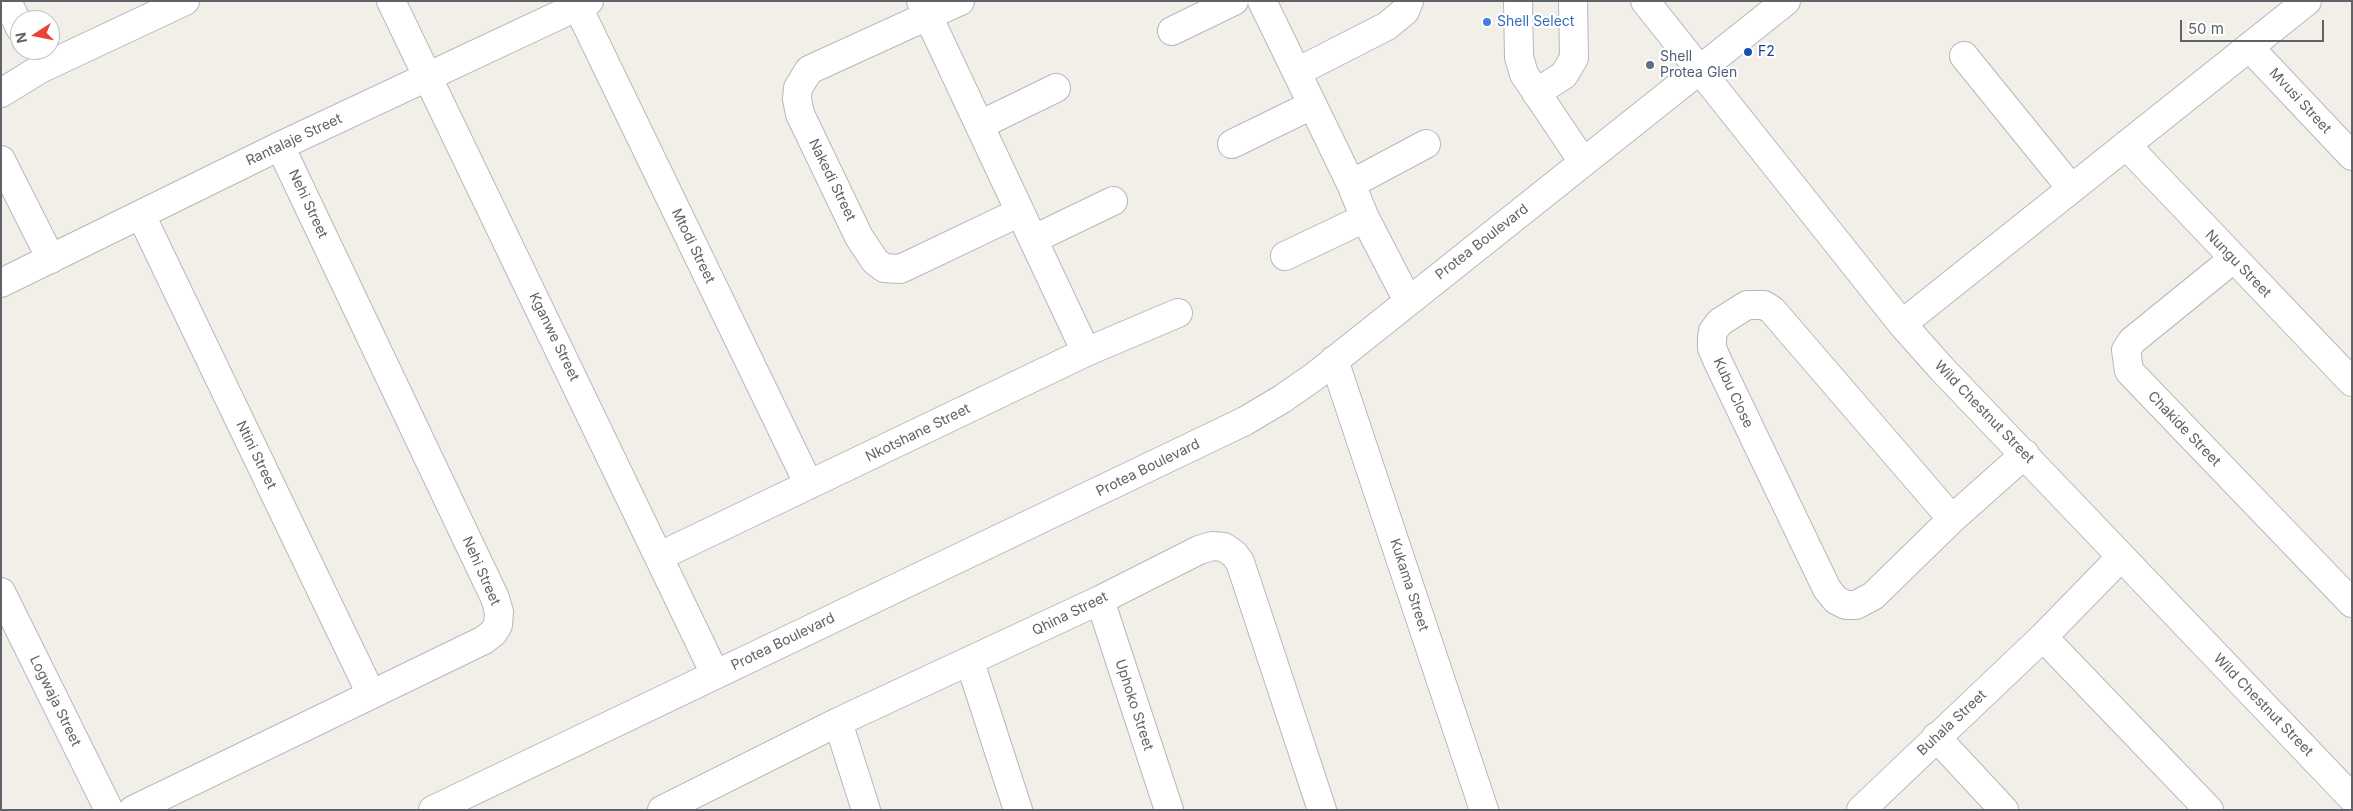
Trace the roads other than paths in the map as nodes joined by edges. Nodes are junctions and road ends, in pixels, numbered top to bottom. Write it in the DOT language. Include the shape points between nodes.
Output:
graph roads {
  1 [pos="184,1"];
  2 [pos="392,1"];
  3 [pos="960,1"];
  4 [pos="1234,1"];
  5 [pos="1262,1"];
  6 [pos="1409,1"];
  7 [pos="1518,1"];
  8 [pos="1573,1"];
  9 [pos="1645,1"];
  10 [pos="1786,1"];
  11 [pos="2307,1"];
  12 [pos="580,3"];
  13 [pos="924,9"];
  14 [pos="1172,31"];
  15 [pos="2248,47"];
  16 [pos="60,50"];
  17 [pos="1964,56"];
  18 [pos="35,60"];
  19 [pos="1699,70"];
  20 [pos="1297,72"];
  21 [pos="429,77"];
  22 [pos="1056,88"];
  23 [pos="1,93"];
  24 [pos="1536,93"];
  25 [pos="1312,105"];
  26 [pos="980,125"];
  27 [pos="1232,144"];
  28 [pos="1426,144"];
  29 [pos="2126,145"];
  30 [pos="280,146"];
  31 [pos="2352,156"];
  32 [pos="1,160"];
  33 [pos="1583,162"];
  34 [pos="1350,184"];
  35 [pos="2071,188"];
  36 [pos="1113,200"];
  37 [pos="1020,212"];
  38 [pos="141,215"];
  39 [pos="1365,218"];
  40 [pos="1034,239"];
  41 [pos="1285,256"];
  42 [pos="51,259"];
  43 [pos="2233,259"];
  44 [pos="1,283"];
  45 [pos="1408,301"];
  46 [pos="1178,313"];
  47 [pos="1902,324"];
  48 [pos="1086,352"];
  49 [pos="1334,360"];
  50 [pos="2352,382"];
  51 [pos="2025,454"];
  52 [pos="808,485"];
  53 [pos="1952,519"];
  54 [pos="660,556"];
  55 [pos="2121,557"];
  56 [pos="1,592"];
  57 [pos="1100,600"];
  58 [pos="2352,603"];
  59 [pos="2043,637"];
  60 [pos="970,662"];
  61 [pos="715,674"];
  62 [pos="371,694"];
  63 [pos="838,722"];
  64 [pos="1936,737"];
  65 [pos="2352,798"];
  66 [pos="711,799"];
  67 [pos="471,802"];
  68 [pos="109,810"];
  69 [pos="133,810"];
  70 [pos="433,810"];
  71 [pos="662,810"];
  72 [pos="866,810"];
  73 [pos="1018,810"];
  74 [pos="1169,810"];
  75 [pos="1322,810"];
  76 [pos="1484,810"];
  77 [pos="1861,810"];
  78 [pos="2004,810"];
  79 [pos="2210,810"];
  1 -- 16 [label="street"];
  2 -- 21 [label="street, Kganwe Street"];
  3 -- 13 [label="street, Nakedi Street"];
  4 -- 14 [label="street"];
  5 -- 20 [label="street"];
  6 -- 20 [label="street" via="1405,11 1387,26"];
  7 -- 24 [label="street" via="1519,58"];
  8 -- 24 [label="street" via="1574,58 1564,75"];
  9 -- 19 [label="street, Wild Chestnut Street"];
  10 -- 19 [label="street, Protea Boulevard"];
  11 -- 15 [label="street"];
  12 -- 21 [label="street, Rantalaje Street"];
  12 -- 52 [label="street, Mtodi Street"];
  13 -- 26 [label="street"];
  13 -- 37 [label="street, Nakedi Street" via="809,70 798,88 800,114 859,237 874,261 884,268 900,269"];
  15 -- 29 [label="street"];
  15 -- 31 [label="street, Mvusi Street"];
  17 -- 35 [label="street"];
  18 -- 23 [label="street"];
  19 -- 33 [label="street, Protea Boulevard"];
  19 -- 47 [label="street, Wild Chestnut Street"];
  20 -- 25 [label="street"];
  21 -- 30 [label="street, Rantalaje Street"];
  21 -- 54 [label="street, Kganwe Street"];
  22 -- 26 [label="street"];
  24 -- 33 [label="street"];
  25 -- 27 [label="street"];
  25 -- 34 [label="street"];
  26 -- 37 [label="street"];
  28 -- 34 [label="street"];
  29 -- 35 [label="street"];
  29 -- 43 [label="street, Nungu Street"];
  30 -- 38 [label="street, Rantalaje Street"];
  30 -- 62 [label="street, Nehi Street" via="499,612 498,625 484,640"];
  32 -- 42 [label="street"];
  33 -- 45 [label="street, Protea Boulevard"];
  34 -- 39 [label="street"];
  35 -- 47 [label="street"];
  36 -- 40 [label="street"];
  37 -- 40 [label="street"];
  38 -- 42 [label="street, Rantalaje Street"];
  38 -- 62 [label="street, Ntini Street"];
  39 -- 41 [label="street"];
  39 -- 45 [label="street"];
  40 -- 48 [label="street"];
  42 -- 44 [label="street, Rantalaje Street"];
  43 -- 50 [label="street, Nungu Street"];
  43 -- 58 [label="street, Chakide Street" via="2132,341 2126,350 2129,371"];
  45 -- 49 [label="street, Protea Boulevard"];
  46 -- 48 [label="street, Nkotshane Street"];
  47 -- 51 [label="street, Wild Chestnut Street"];
  48 -- 52 [label="street, Nkotshane Street"];
  49 -- 61 [label="street, Protea Boulevard" via="1282,399 1245,421"];
  49 -- 76 [label="street, Kukama Street"];
  51 -- 53 [label="street, Kubu Close"];
  51 -- 55 [label="street, Wild Chestnut Street"];
  52 -- 54 [label="street, Nkotshane Street"];
  53 -- 53 [label="street, Kubu Close" via="1873,596 1856,605 1836,600 1827,589 1712,348 1713,331 1720,322 1747,305 1764,305 1772,310"];
  54 -- 61 [label="street, Kganwe Street"];
  55 -- 59 [label="street, Buhala Street"];
  55 -- 65 [label="street, Wild Chestnut Street"];
  56 -- 68 [label="street, Logwaja Street"];
  57 -- 60 [label="street, Qhina Street"];
  57 -- 74 [label="street, Uphoko Street"];
  57 -- 75 [label="street, Qhina Street" via="1199,550 1224,547 1234,554 1240,562"];
  59 -- 64 [label="street, Buhala Street"];
  59 -- 79 [label="street"];
  60 -- 63 [label="street, Qhina Street"];
  60 -- 73 [label="street"];
  61 -- 67 [label="street, Protea Boulevard"];
  62 -- 69 [label="street, Nehi Street"];
  63 -- 66 [label="street, Qhina Street"];
  63 -- 72 [label="street"];
  64 -- 77 [label="street, Buhala Street"];
  64 -- 78 [label="street"];
  66 -- 71 [label="street, Qhina Street"];
  67 -- 70 [label="street, Protea Boulevard"];
}
